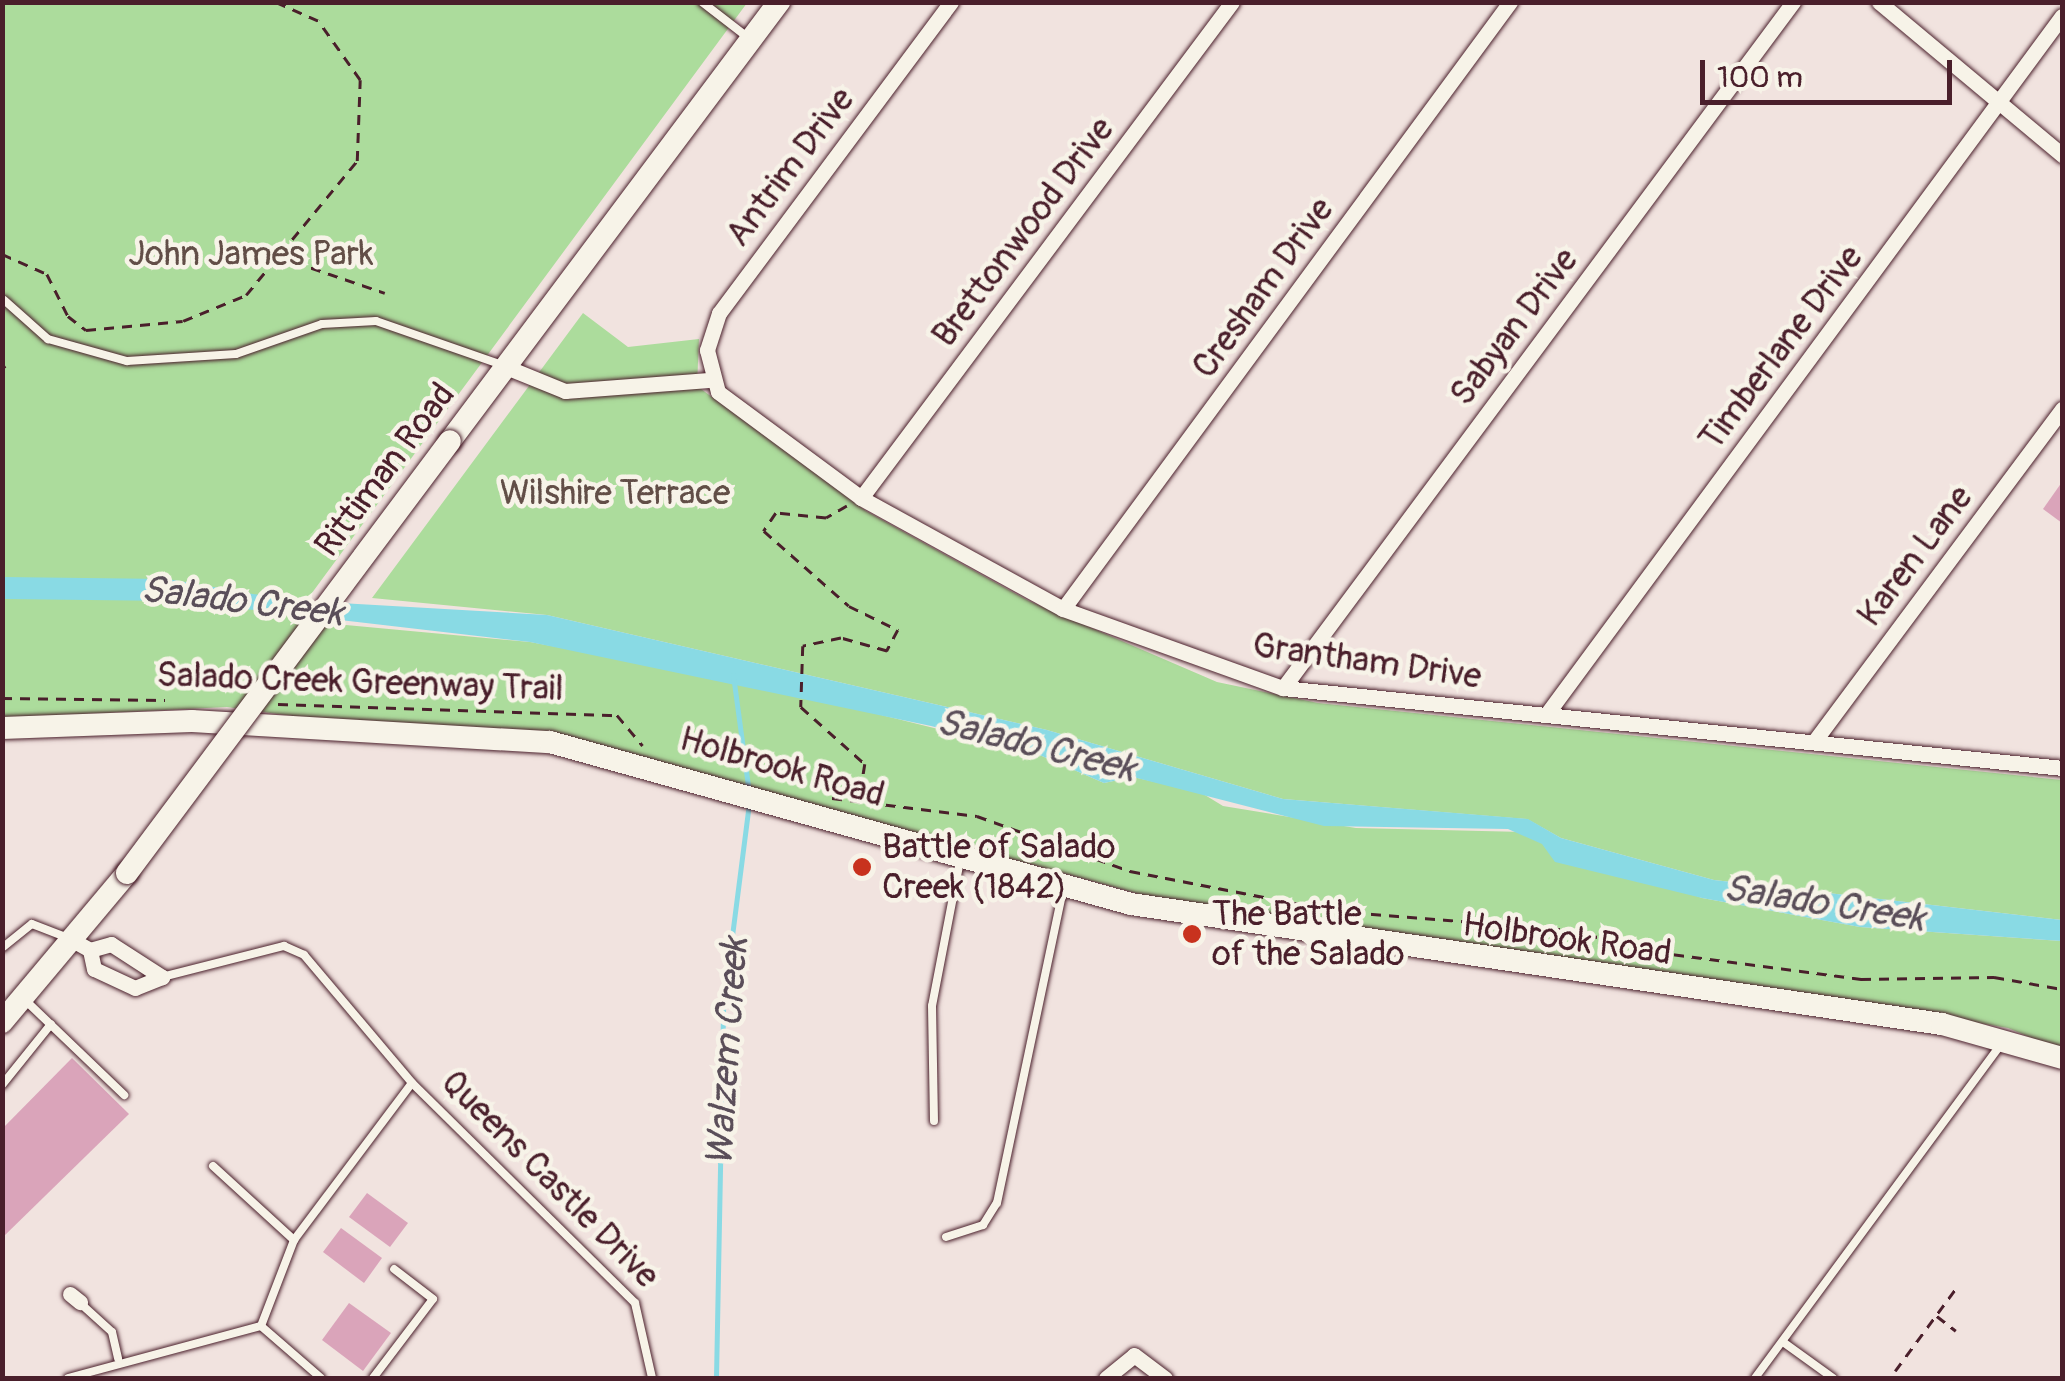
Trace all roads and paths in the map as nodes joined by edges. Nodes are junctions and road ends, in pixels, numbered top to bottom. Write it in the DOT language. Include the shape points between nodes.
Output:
graph roads {
  1 [pos="275,2"];
  2 [pos="702,2"];
  3 [pos="779,2"];
  4 [pos="952,2"];
  5 [pos="1232,2"];
  6 [pos="1510,2"];
  7 [pos="1793,2"];
  8 [pos="1878,2"];
  9 [pos="2062,16"];
  10 [pos="751,40"];
  11 [pos="1996,105"];
  12 [pos="2062,155"];
  13 [pos="2,254"];
  14 [pos="276,256"];
  15 [pos="385,293"];
  16 [pos="4,300"];
  17 [pos="506,366"];
  18 [pos="709,380"];
  19 [pos="2062,409"];
  20 [pos="861,498"];
  21 [pos="1063,609"];
  22 [pos="1283,688"];
  23 [pos="2,698"];
  24 [pos="179,701"];
  25 [pos="258,703"];
  26 [pos="1546,714"];
  27 [pos="2,728"];
  28 [pos="1816,739"];
  29 [pos="648,750"];
  30 [pos="2062,768"];
  31 [pos="860,795"];
  32 [pos="812,804"];
  33 [pos="961,855"];
  34 [pos="1064,885"];
  35 [pos="82,945"];
  36 [pos="2,948"];
  37 [pos="162,977"];
  38 [pos="2062,989"];
  39 [pos="24,998"];
  40 [pos="2,1022"];
  41 [pos="50,1024"];
  42 [pos="2004,1038"];
  43 [pos="2062,1058"];
  44 [pos="412,1083"];
  45 [pos="2,1086"];
  46 [pos="124,1094"];
  47 [pos="934,1121"];
  48 [pos="212,1166"];
  49 [pos="946,1237"];
  50 [pos="294,1240"];
  51 [pos="394,1270"];
  52 [pos="1957,1287"];
  53 [pos="75,1298"];
  54 [pos="1936,1316"];
  55 [pos="262,1326"];
  56 [pos="1956,1331"];
  57 [pos="1783,1342"];
  58 [pos="118,1358"];
  59 [pos="1894,1372"];
  60 [pos="68,1378"];
  61 [pos="321,1378"];
  62 [pos="373,1378"];
  63 [pos="652,1378"];
  64 [pos="1106,1378"];
  65 [pos="1165,1378"];
  66 [pos="1755,1378"];
  67 [pos="1833,1378"];
  1 -- 14 [label="path" via="318,21 360,80 361,112 356,161"];
  2 -- 10 [label="lane"];
  3 -- 10 [label="street, Rittiman Road"];
  4 -- 18 [label="street, Antrim Drive" via="719,313"];
  5 -- 20 [label="street, Brettonwood Drive"];
  6 -- 21 [label="street, Cresham Drive"];
  7 -- 22 [label="street, Sabyan Drive"];
  8 -- 11 [label="street"];
  9 -- 11 [label="street, Timberlane Drive"];
  10 -- 17 [label="street, Rittiman Road"];
  11 -- 12 [label="street"];
  11 -- 26 [label="street, Timberlane Drive"];
  13 -- 14 [label="path" via="47,274 68,316 86,330 184,321 237,301"];
  14 -- 15 [label="path"];
  16 -- 17 [label="lane" via="48,339 127,361 236,354 322,324 376,321 419,328"];
  17 -- 18 [label="street" via="564,391"];
  17 -- 35 [label="street, Rittiman Road, bridge" via="127,873"];
  18 -- 20 [label="street, Grantham Drive"];
  19 -- 28 [label="street, Karen Lane"];
  20 -- 21 [label="street, Grantham Drive"];
  20 -- 31 [label="path" via="826,518 776,514 764,532 850,606 898,630 886,652 849,639 806,640 798,696 815,725 850,741 865,764"];
  21 -- 22 [label="street, Grantham Drive"];
  22 -- 26 [label="street, Grantham Drive"];
  23 -- 24 [label="path, Salado Creek Greenway Trail"];
  25 -- 29 [label="path, Salado Creek Greenway Trail" via="617,714"];
  26 -- 28 [label="street, Grantham Drive" via="1764,742"];
  27 -- 32 [label="street, Holbrook Road" via="192,721 550,742"];
  28 -- 30 [label="street, Grantham Drive"];
  31 -- 32 [label="path"];
  31 -- 38 [label="path" via="977,816 1130,870 1335,912 1570,930 1656,952 1861,979 1994,977"];
  32 -- 33 [label="street, Holbrook Road"];
  33 -- 34 [label="street, Holbrook Road"];
  33 -- 47 [label="lane" via="932,1006"];
  34 -- 42 [label="street, Holbrook Road" via="1250,928"];
  34 -- 49 [label="lane" via="997,1203 984,1225"];
  35 -- 36 [label="lane" via="32,924"];
  35 -- 37 [label="street" via="111,944"];
  35 -- 37 [label="street, Queens Castle Drive" via="94,970 135,988"];
  35 -- 39 [label="street, Rittiman Road"];
  37 -- 44 [label="lane, Queens Castle Drive" via="284,946 312,962"];
  39 -- 40 [label="street, Rittiman Road"];
  39 -- 41 [label="lane"];
  41 -- 45 [label="lane"];
  41 -- 46 [label="lane"];
  42 -- 43 [label="street, Holbrook Road"];
  42 -- 57 [label="lane"];
  44 -- 50 [label="lane, Queens Castle Drive"];
  44 -- 63 [label="lane, Queens Castle Drive" via="635,1303"];
  48 -- 50 [label="lane"];
  50 -- 55 [label="lane, Queens Castle Drive"];
  51 -- 62 [label="lane" via="432,1299"];
  52 -- 54 [label="path"];
  53 -- 58 [label="lane" via="112,1332"];
  54 -- 56 [label="path"];
  54 -- 59 [label="path"];
  55 -- 58 [label="lane"];
  55 -- 61 [label="lane"];
  57 -- 66 [label="lane"];
  57 -- 67 [label="lane"];
  58 -- 60 [label="lane"];
  64 -- 65 [label="street" via="1134,1356"];
}
